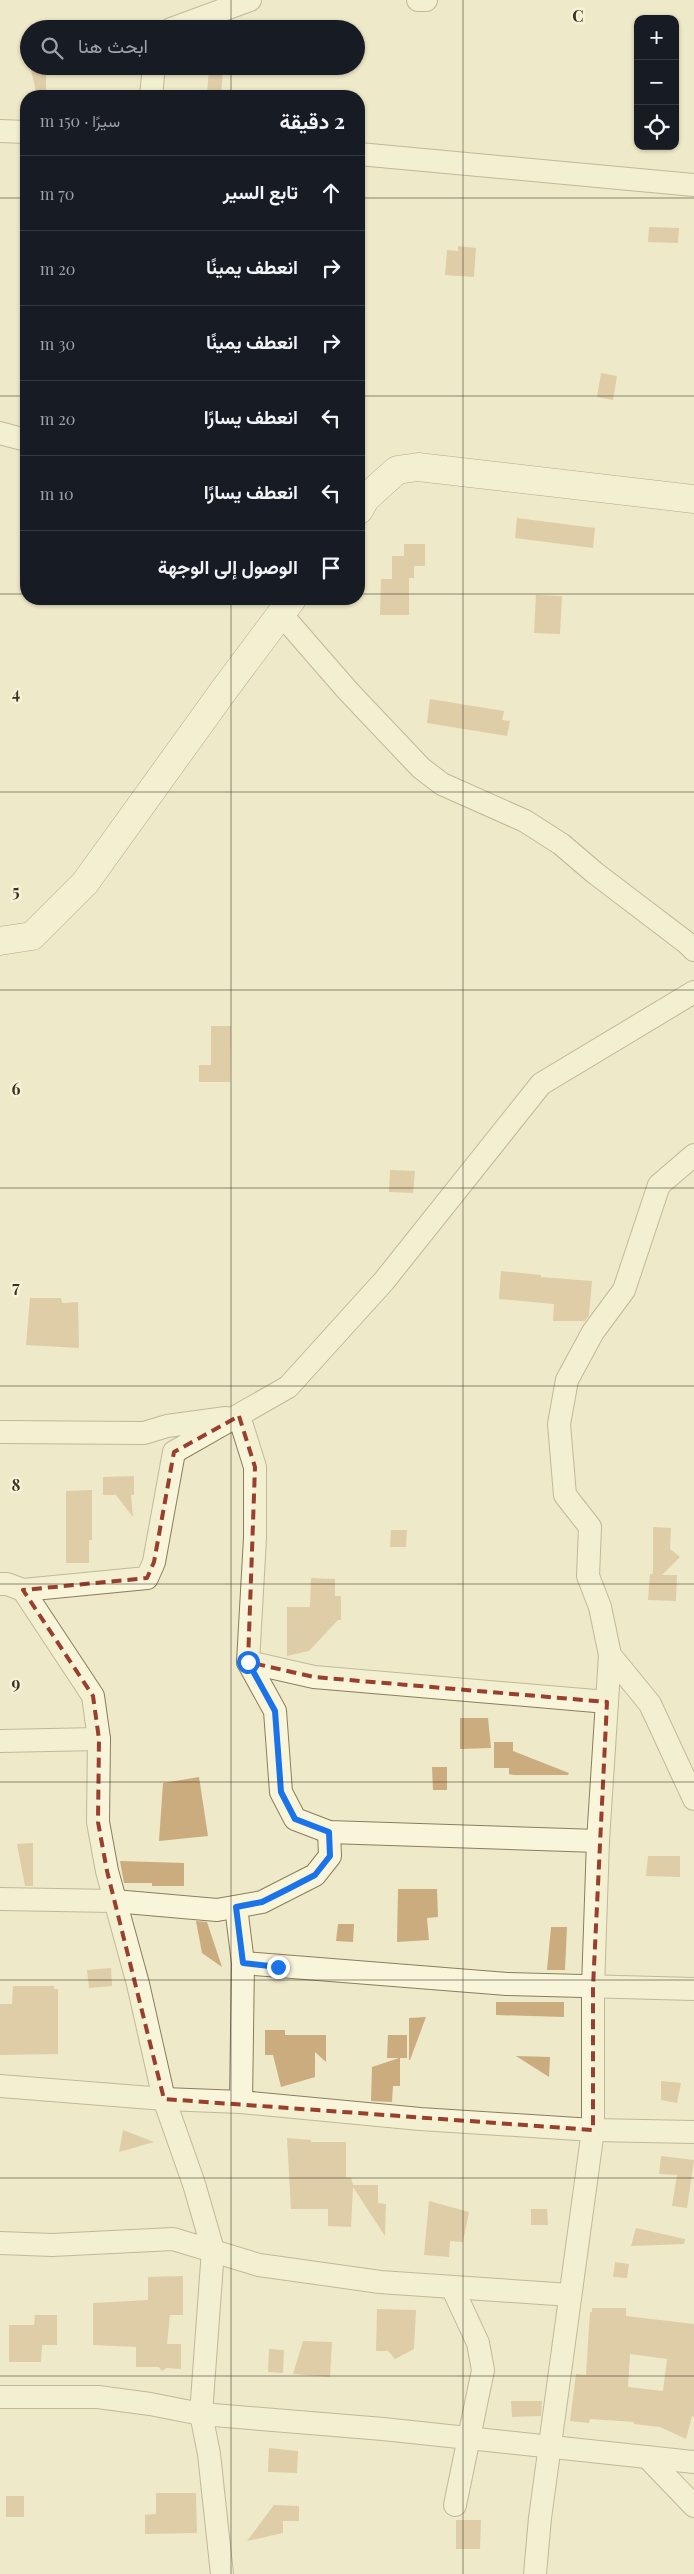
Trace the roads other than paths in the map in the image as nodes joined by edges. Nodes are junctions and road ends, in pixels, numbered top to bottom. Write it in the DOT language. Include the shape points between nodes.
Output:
graph roads {
  1 [pos="250,0"];
  2 [pos="418,0"];
  3 [pos="426,0"];
  4 [pos="196,20"];
  5 [pos="153,75"];
  6 [pos="152,90"];
  7 [pos="0,131"];
  8 [pos="20,132"];
  9 [pos="365,155"];
  10 [pos="694,185"];
  11 [pos="0,434"];
  12 [pos="20,439"];
  13 [pos="365,498"];
  14 [pos="694,499"];
  15 [pos="287,606"];
  16 [pos="0,942"];
  17 [pos="694,950"];
  18 [pos="694,992"];
  19 [pos="694,1155"];
  20 [pos="239,1416"];
  21 [pos="0,1432"];
  22 [pos="8,1584"];
  23 [pos="610,1655"];
  24 [pos="248,1662"];
  25 [pos="607,1702"];
  26 [pos="99,1739"];
  27 [pos="0,1741"];
  28 [pos="694,1799"];
  29 [pos="329,1832"];
  30 [pos="598,1841"];
  31 [pos="0,1899"];
  32 [pos="114,1901"];
  33 [pos="236,1907"];
  34 [pos="243,1963"];
  35 [pos="593,1987"];
  36 [pos="694,1989"];
  37 [pos="0,2086"];
  38 [pos="164,2099"];
  39 [pos="241,2102"];
  40 [pos="593,2130"];
  41 [pos="694,2132"];
  42 [pos="0,2243"];
  43 [pos="213,2250"];
  44 [pos="452,2287"];
  45 [pos="570,2295"];
  46 [pos="0,2397"];
  47 [pos="201,2414"];
  48 [pos="468,2439"];
  49 [pos="549,2447"];
  50 [pos="647,2457"];
  51 [pos="694,2459"];
  52 [pos="455,2504"];
  53 [pos="694,2506"];
  54 [pos="222,2574"];
  55 [pos="535,2574"];
  1 -- 4 [label="street"];
  2 -- 3 [label="street"];
  5 -- 6 [label="street"];
  7 -- 8 [label="street"];
  9 -- 10 [label="street"];
  11 -- 12 [label="street"];
  13 -- 14 [label="street" via="397,470 418,467"];
  15 -- 16 [label="street" via="85,883 32,936"];
  15 -- 17 [label="street" via="348,691 421,768 442,784 525,821 561,844"];
  18 -- 20 [label="street" via="541,1084 384,1281 301,1373 288,1387"];
  19 -- 23 [label="street" via="659,1184 624,1290 593,1332 567,1380 562,1406 560,1424 565,1495 590,1527 588,1576 600,1608"];
  20 -- 21 [label="street" via="167,1426 144,1433"];
  20 -- 22 [label="street" via="174,1452 154,1562 146,1578"];
  20 -- 24 [label="street" via="255,1467 255,1538"];
  22 -- 26 [label="street" via="93,1696"];
  23 -- 25 [label="street"];
  23 -- 28 [label="street" via="650,1704"];
  24 -- 25 [label="street" via="314,1677"];
  24 -- 29 [label="street" via="275,1711 281,1792 295,1819"];
  25 -- 30 [label="street"];
  26 -- 27 [label="street"];
  26 -- 32 [label="street" via="98,1822"];
  29 -- 30 [label="street"];
  29 -- 33 [label="street" via="330,1856 315,1875 262,1902"];
  30 -- 35 [label="street"];
  31 -- 32 [label="street"];
  32 -- 33 [label="street" via="185,1909"];
  32 -- 38 [label="street" via="138,1984"];
  33 -- 34 [label="street"];
  34 -- 35 [label="street" via="507,1984"];
  34 -- 39 [label="street"];
  35 -- 36 [label="street"];
  35 -- 40 [label="street"];
  37 -- 38 [label="street"];
  38 -- 39 [label="street"];
  38 -- 43 [label="street"];
  39 -- 40 [label="street" via="420,2119"];
  40 -- 41 [label="street"];
  40 -- 45 [label="street"];
  42 -- 43 [label="street" via="52,2245 173,2239"];
  43 -- 44 [label="street" via="259,2266 380,2282"];
  43 -- 47 [label="street"];
  44 -- 45 [label="street"];
  44 -- 48 [label="street" via="478,2343 483,2370"];
  45 -- 49 [label="street"];
  46 -- 47 [label="street" via="98,2397"];
  47 -- 48 [label="street"];
  47 -- 54 [label="street" via="209,2454"];
  48 -- 49 [label="street"];
  48 -- 52 [label="street"];
  49 -- 50 [label="street"];
  49 -- 55 [label="street"];
  50 -- 51 [label="street"];
  50 -- 53 [label="street"];
}
